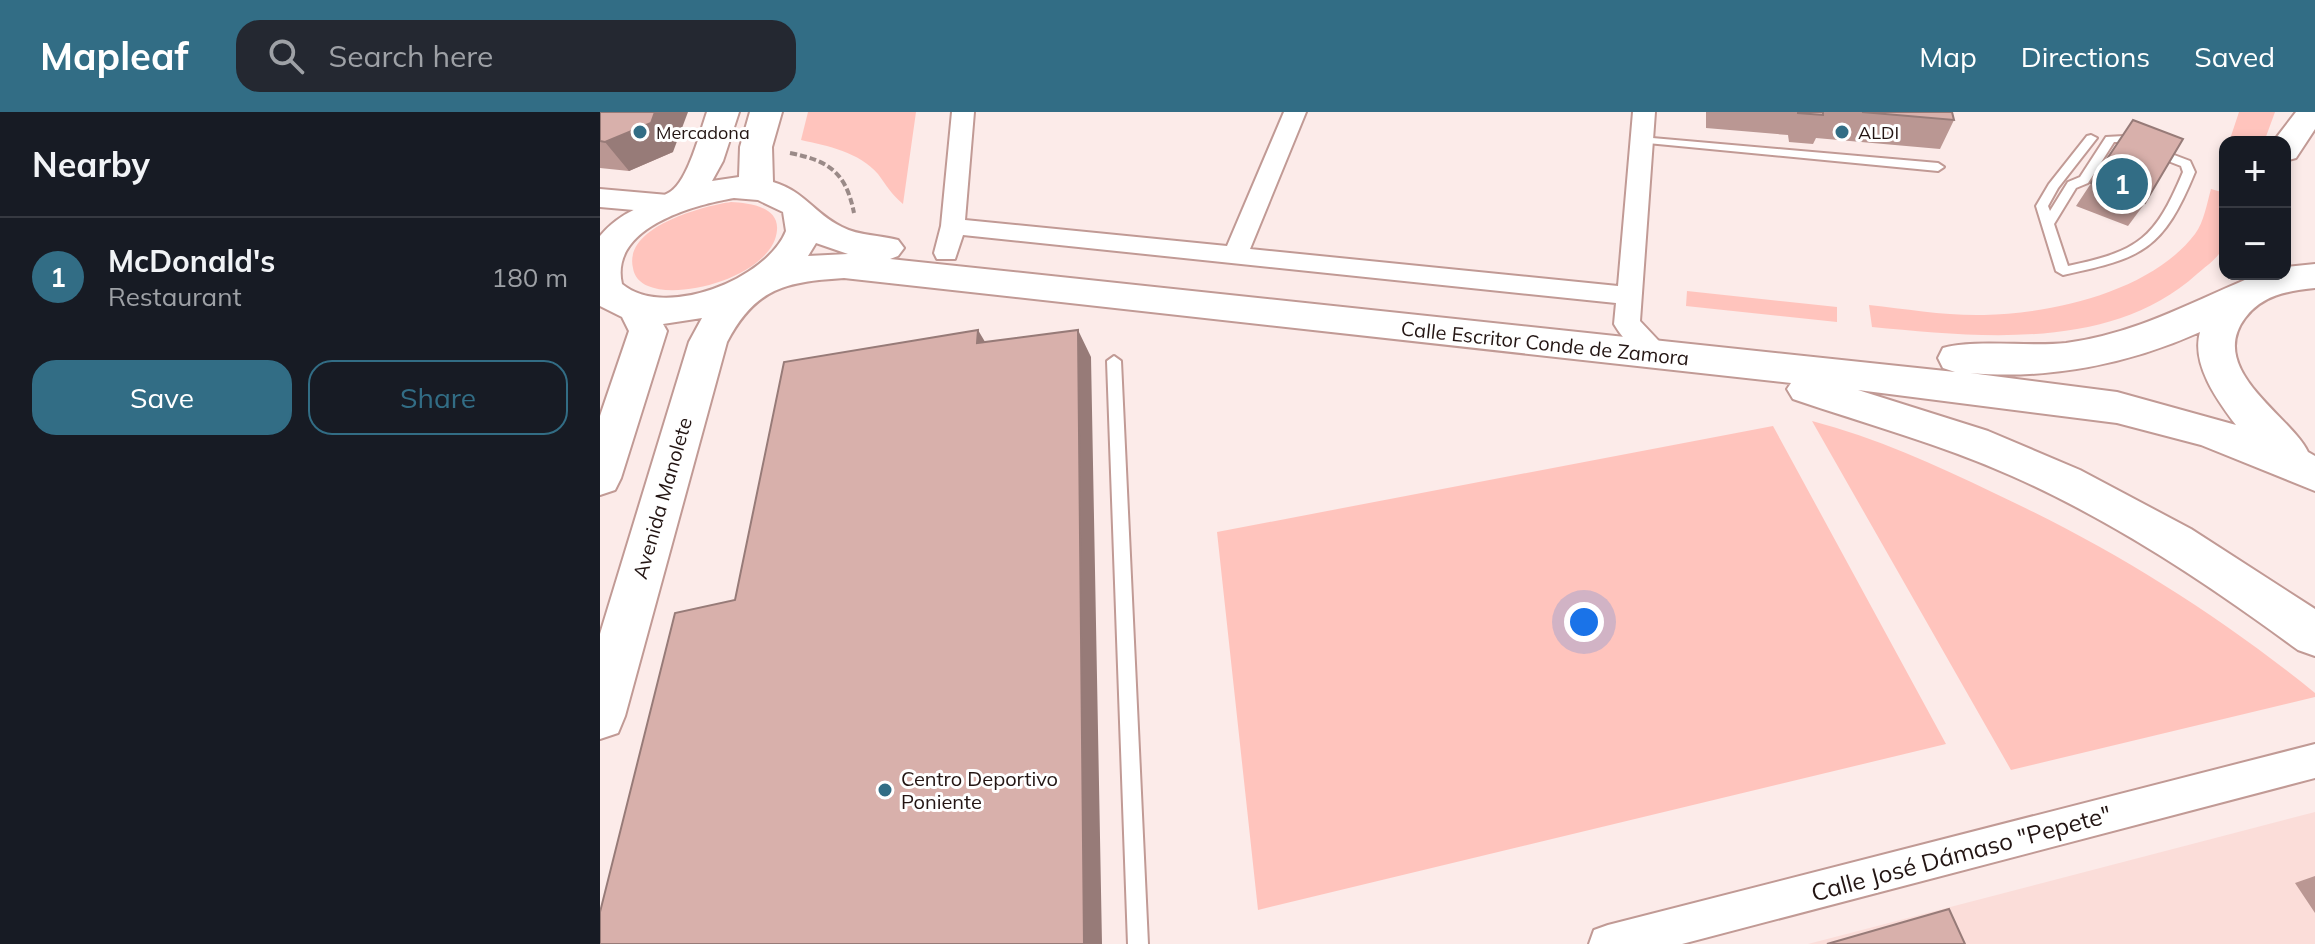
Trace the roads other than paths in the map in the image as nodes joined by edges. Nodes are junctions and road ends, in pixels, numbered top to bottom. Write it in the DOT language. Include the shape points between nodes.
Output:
graph roads {
  1 [pos="723,112"];
  2 [pos="766,112"];
  3 [pos="963,112"];
  4 [pos="1295,112"];
  5 [pos="1644,112"];
  6 [pos="2312,112"];
  7 [pos="2091,138"];
  8 [pos="2291,138"];
  9 [pos="1641,140"];
  10 [pos="1938,167"];
  11 [pos="756,187"];
  12 [pos="600,198"];
  13 [pos="669,204"];
  14 [pos="804,216"];
  15 [pos="600,221"];
  16 [pos="2048,223"];
  17 [pos="950,240"];
  18 [pos="1235,256"];
  19 [pos="601,276"];
  20 [pos="2315,276"];
  21 [pos="755,284"];
  22 [pos="2238,285"];
  23 [pos="636,308"];
  24 [pos="1628,310"];
  25 [pos="1660,356"];
  26 [pos="1114,361"];
  27 [pos="1729,363"];
  28 [pos="2315,473"];
  29 [pos="600,478"];
  30 [pos="2315,635"];
  31 [pos="600,716"];
  32 [pos="2315,761"];
  33 [pos="1693,934"];
  34 [pos="1138,944"];
  35 [pos="1608,944"];
  1 -- 13 [label="main road" via="707,161"];
  2 -- 11 [label="main road" via="756,147"];
  3 -- 17 [label="street"];
  4 -- 18 [label="street"];
  5 -- 9 [label="street"];
  6 -- 8 [label="main road"];
  7 -- 16 [label="lane" via="2071,169 2055,178 2042,206"];
  9 -- 10 [label="lane"];
  9 -- 24 [label="street"];
  11 -- 13 [label="main road" via="710,190"];
  11 -- 14 [label="main road, Calle Escritor Conde de Zamora" via="779,192"];
  12 -- 13 [label="street"];
  13 -- 15 [label="main road"];
  13 -- 19 [label="main road" via="614,242"];
  14 -- 17 [label="main road, Calle Escritor Conde de Zamora" via="824,236 849,244"];
  14 -- 21 [label="main road, Avenida Manolete" via="798,246"];
  16 -- 16 [label="lane" via="2063,271 2123,259 2152,240 2172,217 2189,172 2186,164 2120,138 2110,139"];
  17 -- 18 [label="street, Calle Escritor Conde de Zamora"];
  17 -- 24 [label="main road, Calle Escritor Conde de Zamora"];
  18 -- 24 [label="street, Calle Escritor Conde de Zamora"];
  19 -- 23 [label="main road" via="618,301"];
  20 -- 22 [label="main road, Calle Escritor Conde de Zamora"];
  21 -- 23 [label="main road, Calle Escritor Conde de Zamora" via="689,308"];
  21 -- 25 [label="main road, Calle Escritor Conde de Zamora" via="803,269 844,266"];
  21 -- 31 [label="main road, Avenida Manolete" via="721,318 708,342"];
  22 -- 24 [label="main road, Calle Escritor Conde de Zamora" via="2175,328 2103,349 2012,362"];
  22 -- 28 [label="main road" via="2218,340 2228,381 2259,425"];
  23 -- 29 [label="main road" via="648,331"];
  24 -- 25 [label="street"];
  25 -- 27 [label="main road, Calle Escritor Conde de Zamora"];
  26 -- 34 [label="lane"];
  27 -- 28 [label="main road, Calle Escritor Conde de Zamora" via="2127,408 2209,429"];
  27 -- 30 [label="main road" via="2028,465 2173,541"];
  32 -- 33 [label="street, Calle José Dámaso \"Pepete\""];
  33 -- 35 [label="street, Calle José Dámaso \"Pepete\""];
}
